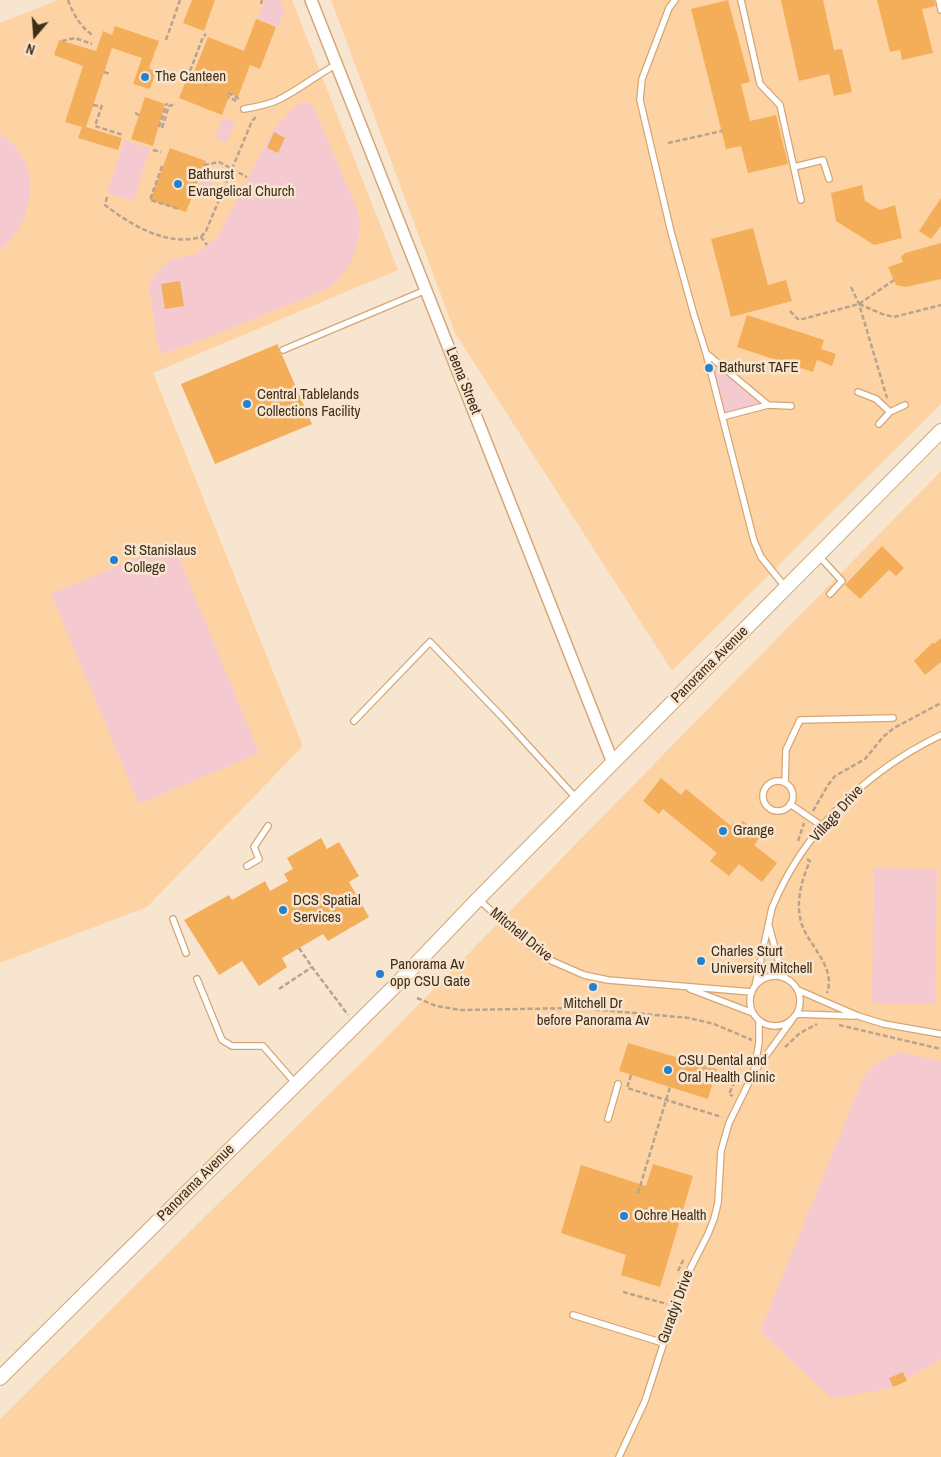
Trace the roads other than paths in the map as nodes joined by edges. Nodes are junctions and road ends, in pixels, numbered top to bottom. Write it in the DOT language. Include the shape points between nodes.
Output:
graph roads {
  1 [pos="311,0"];
  2 [pos="675,0"];
  3 [pos="741,0"];
  4 [pos="938,0"];
  5 [pos="941,10"];
  6 [pos="336,65"];
  7 [pos="244,109"];
  8 [pos="794,167"];
  9 [pos="829,179"];
  10 [pos="801,200"];
  11 [pos="426,290"];
  12 [pos="283,350"];
  13 [pos="706,353"];
  14 [pos="858,392"];
  15 [pos="768,405"];
  16 [pos="905,405"];
  17 [pos="791,406"];
  18 [pos="890,412"];
  19 [pos="722,417"];
  20 [pos="879,424"];
  21 [pos="941,431"];
  22 [pos="818,556"];
  23 [pos="786,588"];
  24 [pos="830,594"];
  25 [pos="893,718"];
  26 [pos="354,721"];
  27 [pos="941,734"];
  28 [pos="613,763"];
  29 [pos="785,783"];
  30 [pos="577,800"];
  31 [pos="790,804"];
  32 [pos="268,826"];
  33 [pos="822,826"];
  34 [pos="247,866"];
  35 [pos="478,899"];
  36 [pos="174,919"];
  37 [pos="769,924"];
  38 [pos="186,953"];
  39 [pos="785,978"];
  40 [pos="197,979"];
  41 [pos="684,987"];
  42 [pos="753,989"];
  43 [pos="798,990"];
  44 [pos="753,1013"];
  45 [pos="797,1014"];
  46 [pos="858,1016"];
  47 [pos="759,1020"];
  48 [pos="792,1020"];
  49 [pos="941,1034"];
  50 [pos="754,1072"];
  51 [pos="296,1084"];
  52 [pos="618,1084"];
  53 [pos="608,1119"];
  54 [pos="573,1315"];
  55 [pos="663,1343"];
  56 [pos="0,1378"];
  57 [pos="619,1457"];
  1 -- 6 [label="street, Leena Street"];
  2 -- 13 [label="lane" via="668,8 642,79 640,100 671,232"];
  3 -- 8 [label="lane" via="760,84 780,104"];
  4 -- 5 [label="lane"];
  6 -- 7 [label="lane" via="279,100"];
  6 -- 11 [label="street, Leena Street"];
  8 -- 9 [label="lane" via="824,160"];
  8 -- 10 [label="lane"];
  11 -- 12 [label="lane"];
  11 -- 28 [label="street, Leena Street"];
  13 -- 15 [label="lane"];
  13 -- 19 [label="lane"];
  14 -- 18 [label="lane" via="876,399"];
  15 -- 17 [label="lane"];
  15 -- 19 [label="lane"];
  16 -- 18 [label="lane"];
  18 -- 20 [label="lane"];
  19 -- 23 [label="lane" via="757,550"];
  21 -- 22 [label="street, Panorama Avenue"];
  22 -- 23 [label="street, Panorama Avenue"];
  22 -- 24 [label="lane" via="842,581"];
  23 -- 28 [label="street, Panorama Avenue"];
  25 -- 29 [label="lane" via="800,720 786,750"];
  26 -- 30 [label="lane" via="430,642"];
  27 -- 33 [label="lane, Village Drive" via="886,766 849,796"];
  28 -- 30 [label="street, Panorama Avenue"];
  29 -- 31 [label="lane" via="792,792"];
  29 -- 31 [label="lane" via="769,784 764,800 766,805 776,810"];
  30 -- 35 [label="street, Panorama Avenue"];
  31 -- 33 [label="lane"];
  32 -- 34 [label="lane" via="254,847 259,859"];
  33 -- 37 [label="lane, Village Drive" via="775,899"];
  35 -- 41 [label="lane, Mitchell Drive" via="540,954 584,975"];
  35 -- 51 [label="street, Panorama Avenue"];
  36 -- 38 [label="lane"];
  37 -- 39 [label="lane, Village Drive"];
  37 -- 42 [label="lane, Village Drive"];
  39 -- 42 [label="lane" via="768,977"];
  39 -- 43 [label="lane"];
  40 -- 51 [label="lane" via="222,1040 232,1046 263,1046"];
  41 -- 42 [label="lane, Mitchell Drive"];
  41 -- 44 [label="lane, Mitchell Drive"];
  42 -- 44 [label="lane" via="750,1006"];
  43 -- 45 [label="lane" via="800,1006"];
  43 -- 46 [label="lane"];
  44 -- 47 [label="lane"];
  45 -- 46 [label="lane"];
  45 -- 48 [label="lane"];
  46 -- 49 [label="lane"];
  47 -- 48 [label="lane" via="772,1026"];
  47 -- 50 [label="lane, Guradyi Drive" via="760,1043"];
  48 -- 50 [label="lane, Guradyi Drive"];
  50 -- 55 [label="lane, Guradyi Drive" via="725,1136 714,1219 683,1283"];
  51 -- 56 [label="street, Panorama Avenue"];
  52 -- 53 [label="lane"];
  54 -- 55 [label="lane"];
  55 -- 57 [label="lane, Guradyi Drive" via="645,1401"];
}
